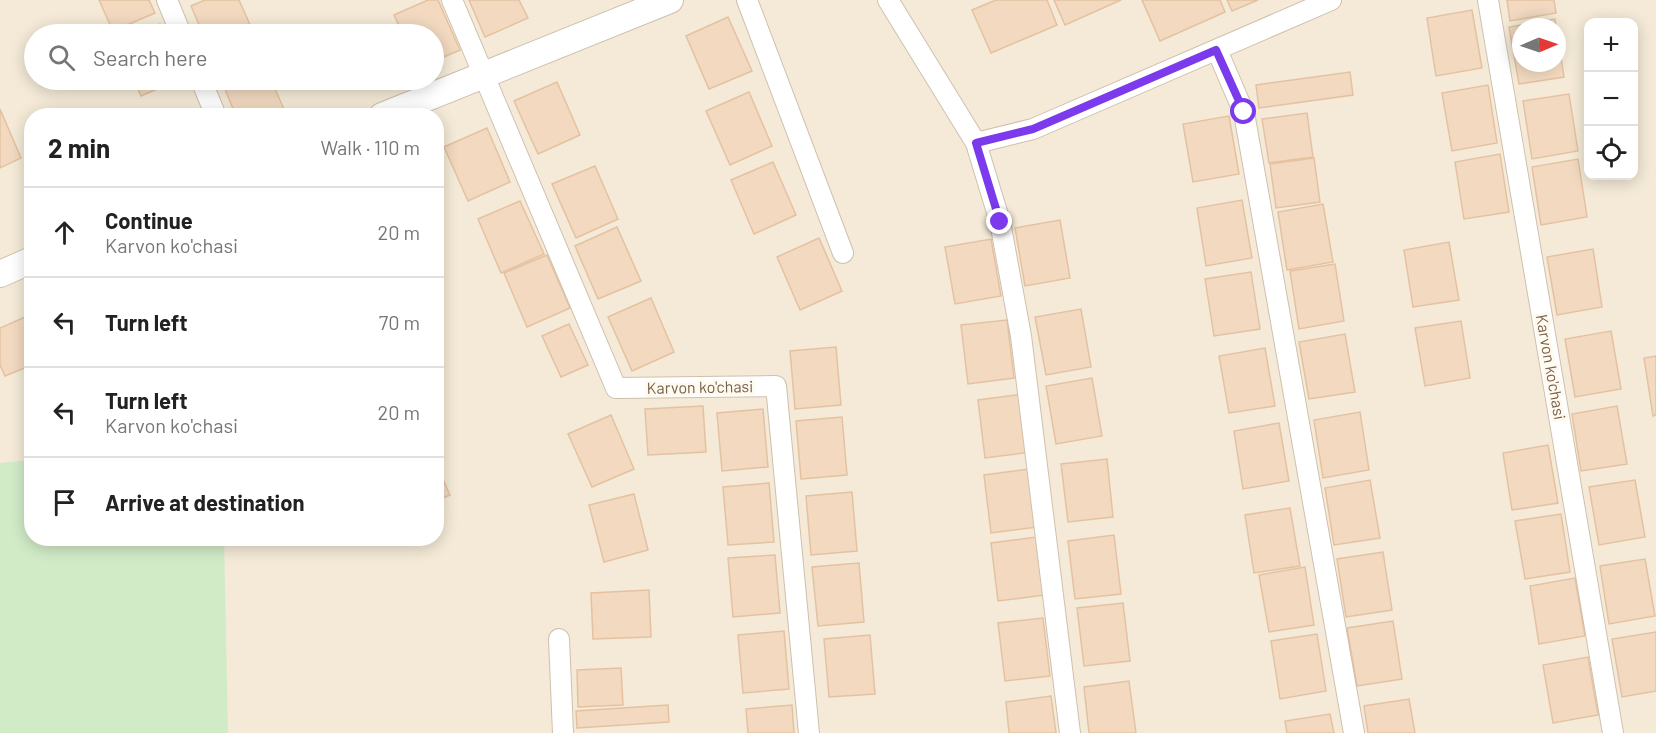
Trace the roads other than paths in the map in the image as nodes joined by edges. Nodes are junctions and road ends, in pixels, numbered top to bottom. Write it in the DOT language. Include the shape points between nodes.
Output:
graph roads {
  1 [pos="167,0"];
  2 [pos="452,0"];
  3 [pos="670,0"];
  4 [pos="747,0"];
  5 [pos="888,0"];
  6 [pos="1331,0"];
  7 [pos="1488,0"];
  8 [pos="178,24"];
  9 [pos="1216,50"];
  10 [pos="484,75"];
  11 [pos="205,90"];
  12 [pos="213,108"];
  13 [pos="402,108"];
  14 [pos="976,143"];
  15 [pos="843,253"];
  16 [pos="24,264"];
  17 [pos="0,274"];
  18 [pos="559,639"];
  19 [pos="562,733"];
  20 [pos="809,733"];
  21 [pos="1070,733"];
  22 [pos="1354,733"];
  23 [pos="1613,733"];
  1 -- 8 [label="street"];
  2 -- 10 [label="street, Karvon ko'chasi"];
  3 -- 10 [label="street"];
  4 -- 15 [label="street"];
  5 -- 14 [label="street"];
  6 -- 9 [label="street"];
  7 -- 23 [label="street, Karvon ko'chasi"];
  9 -- 14 [label="street" via="1033,129"];
  9 -- 22 [label="street" via="1244,112"];
  10 -- 13 [label="street"];
  10 -- 20 [label="street, Karvon ko'chasi" via="616,388 776,386"];
  11 -- 12 [label="street"];
  14 -- 21 [label="street" via="1000,222 1021,336"];
  16 -- 17 [label="street"];
  18 -- 19 [label="street"];
}
